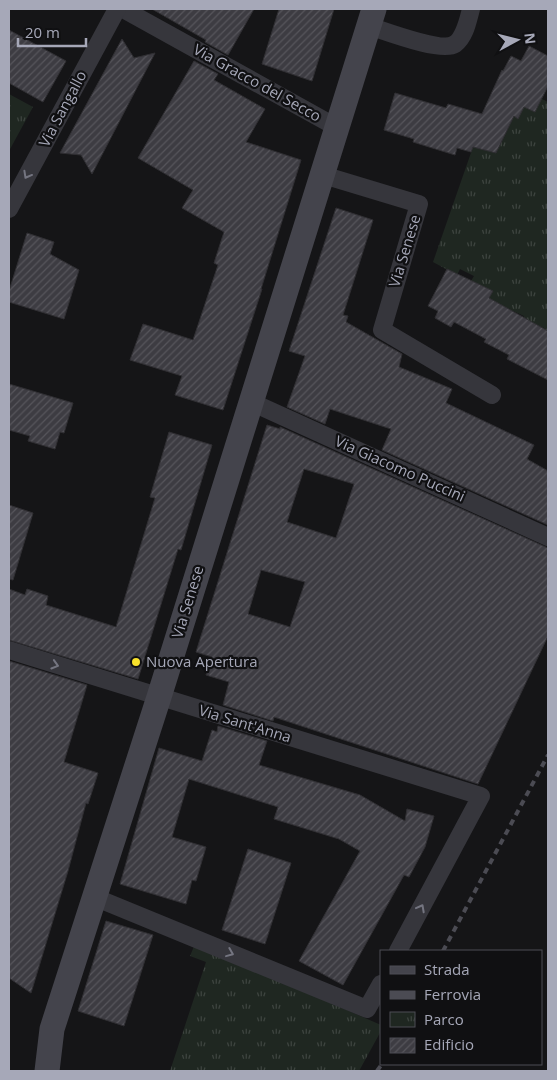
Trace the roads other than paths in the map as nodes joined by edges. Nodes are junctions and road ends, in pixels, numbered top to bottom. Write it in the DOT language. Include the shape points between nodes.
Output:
graph roads {
  1 [pos="117,9"];
  2 [pos="123,9"];
  3 [pos="471,9"];
  4 [pos="372,17"];
  5 [pos="338,128"];
  6 [pos="323,174"];
  7 [pos="9,209"];
  8 [pos="492,395"];
  9 [pos="251,402"];
  10 [pos="548,537"];
  11 [pos="9,650"];
  12 [pos="159,697"];
  13 [pos="94,897"];
  14 [pos="399,950"];
  15 [pos="380,986"];
  16 [pos="52,1029"];
  17 [pos="34,1071"];
  18 [pos="47,1071"];
  1 -- 7 [label="street, Via Sangallo, one-way"];
  2 -- 5 [label="street, Via Gracco del Secco"];
  3 -- 4 [label="street, Via Senese" via="460,40 446,47 417,41"];
  4 -- 5 [label="main road, Via Senese"];
  5 -- 6 [label="main road, Via Senese"];
  6 -- 8 [label="street, Via Senese" via="420,204 382,330"];
  6 -- 9 [label="main road, Via Senese"];
  9 -- 10 [label="street, Via Giacomo Puccini"];
  9 -- 12 [label="main road, Via Senese"];
  11 -- 12 [label="street, Via Sant'Anna, one-way"];
  12 -- 13 [label="main road, Via Senese"];
  14 -- 12 [label="street, Via Sant'Anna, one-way" via="481,796"];
  13 -- 15 [label="street, one-way" via="367,1009"];
  13 -- 16 [label="main road, Via Senese"];
  16 -- 17 [label="main road, Via Senese"];
  16 -- 18 [label="main road, Via Senese"];
}
